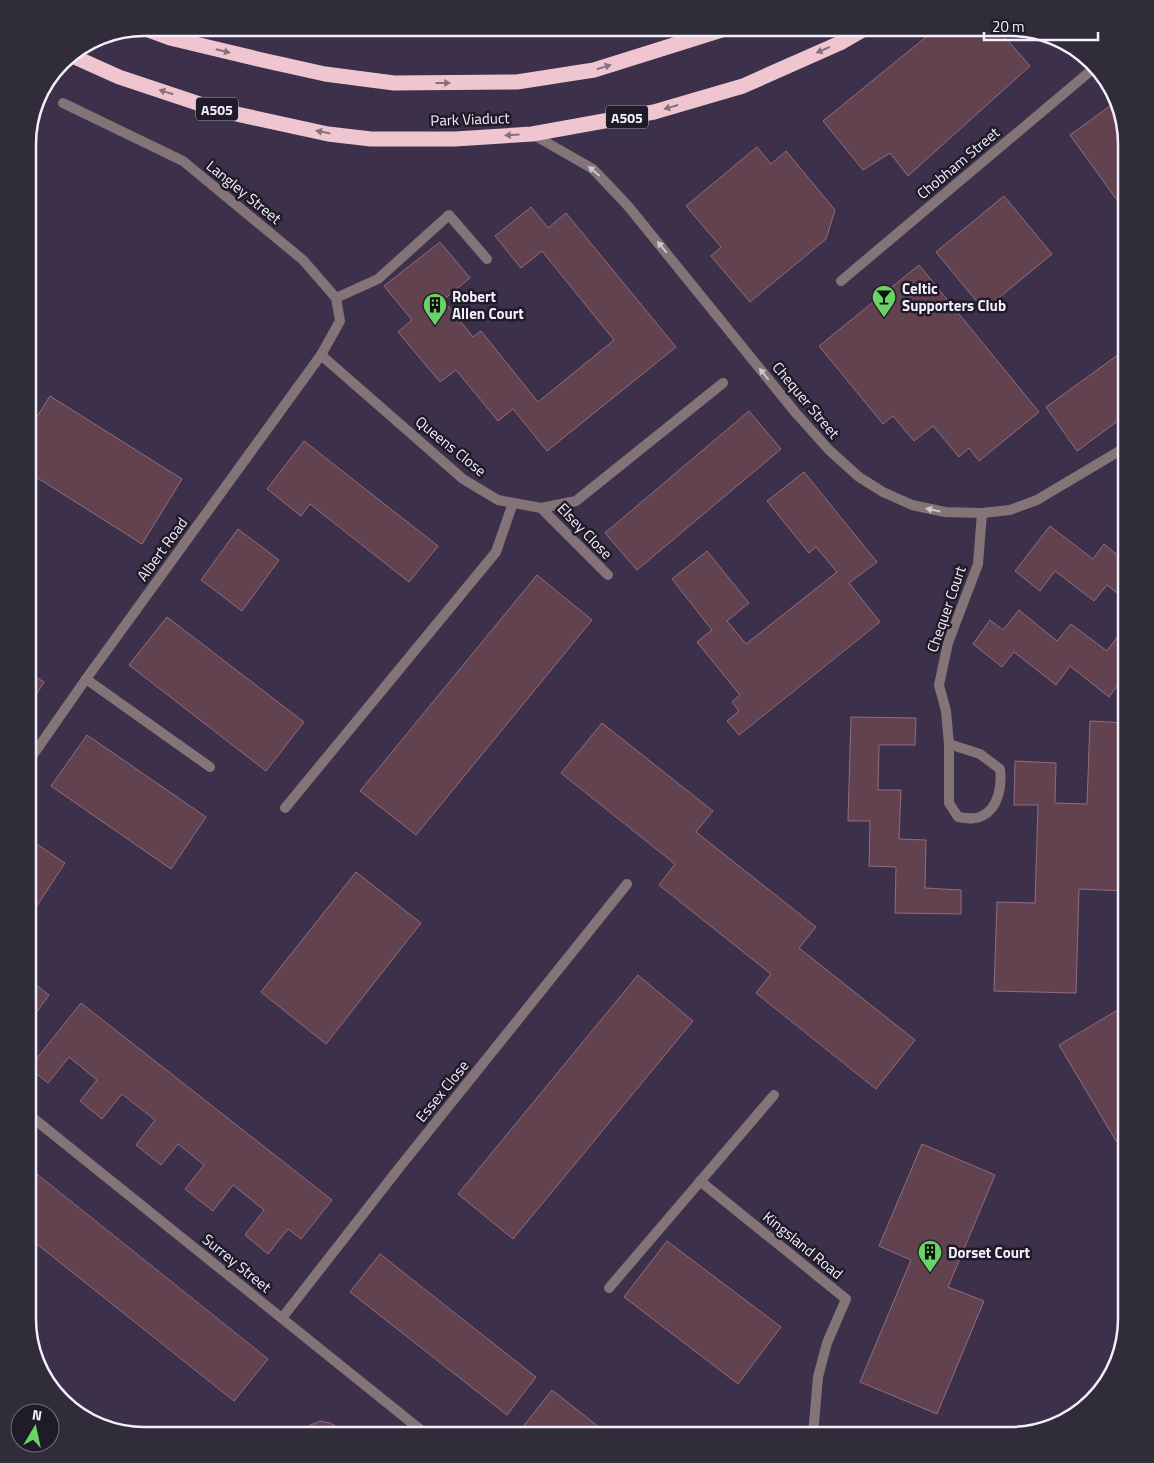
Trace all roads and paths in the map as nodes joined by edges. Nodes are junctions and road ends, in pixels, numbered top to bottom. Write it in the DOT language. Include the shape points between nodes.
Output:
graph roads {
  1 [pos="165,36"];
  2 [pos="702,36"];
  3 [pos="852,36"];
  4 [pos="79,59"];
  5 [pos="1090,72"];
  6 [pos="63,102"];
  7 [pos="532,134"];
  8 [pos="487,259"];
  9 [pos="841,281"];
  10 [pos="336,298"];
  11 [pos="322,355"];
  12 [pos="723,383"];
  13 [pos="1118,452"];
  14 [pos="513,503"];
  15 [pos="542,508"];
  16 [pos="982,513"];
  17 [pos="608,575"];
  18 [pos="86,679"];
  19 [pos="949,744"];
  20 [pos="36,751"];
  21 [pos="210,767"];
  22 [pos="285,808"];
  23 [pos="627,884"];
  24 [pos="774,1095"];
  25 [pos="36,1120"];
  26 [pos="700,1181"];
  27 [pos="609,1288"];
  28 [pos="282,1318"];
  29 [pos="416,1427"];
  30 [pos="813,1427"];
  1 -- 2 [label="highway, one-way" via="326,74 394,83 517,82 594,70"];
  3 -- 7 [label="highway, Park Viaduct / A505, one-way" via="743,86 654,112"];
  7 -- 4 [label="highway, Park Viaduct / A505, one-way" via="455,139 371,139 328,134 218,110 119,77"];
  5 -- 9 [label="street, Chobham Street"];
  6 -- 10 [label="street, Langley Street" via="183,161 303,260"];
  16 -- 7 [label="street, Chequer Street, one-way" via="945,512 912,505 882,492 859,477 828,450 795,412 617,194 593,169"];
  8 -- 10 [label="street" via="448,215 378,278"];
  10 -- 11 [label="street" via="340,321"];
  11 -- 14 [label="street, Queens Close" via="463,479 498,500"];
  11 -- 18 [label="street, Albert Road"];
  12 -- 15 [label="street, Queens Close" via="576,501"];
  13 -- 16 [label="street, Chequer Street" via="1037,500 1010,510"];
  14 -- 15 [label="street, Queens Close"];
  14 -- 22 [label="street" via="496,552"];
  15 -- 17 [label="street, Elsey Close"];
  16 -- 19 [label="street, Chequer Court" via="978,564 948,643 939,685 946,711"];
  18 -- 20 [label="street, Albert Road"];
  18 -- 21 [label="street"];
  19 -- 19 [label="street, Chequer Court" via="949,803 958,818 982,816 997,799 1002,783 1000,769 980,754"];
  23 -- 28 [label="street, Essex Close"];
  24 -- 26 [label="street"];
  25 -- 28 [label="street, Surrey Street"];
  26 -- 27 [label="street"];
  26 -- 30 [label="street, Kingsland Road" via="846,1299 827,1343 818,1377"];
  28 -- 29 [label="street, Surrey Street"];
}
